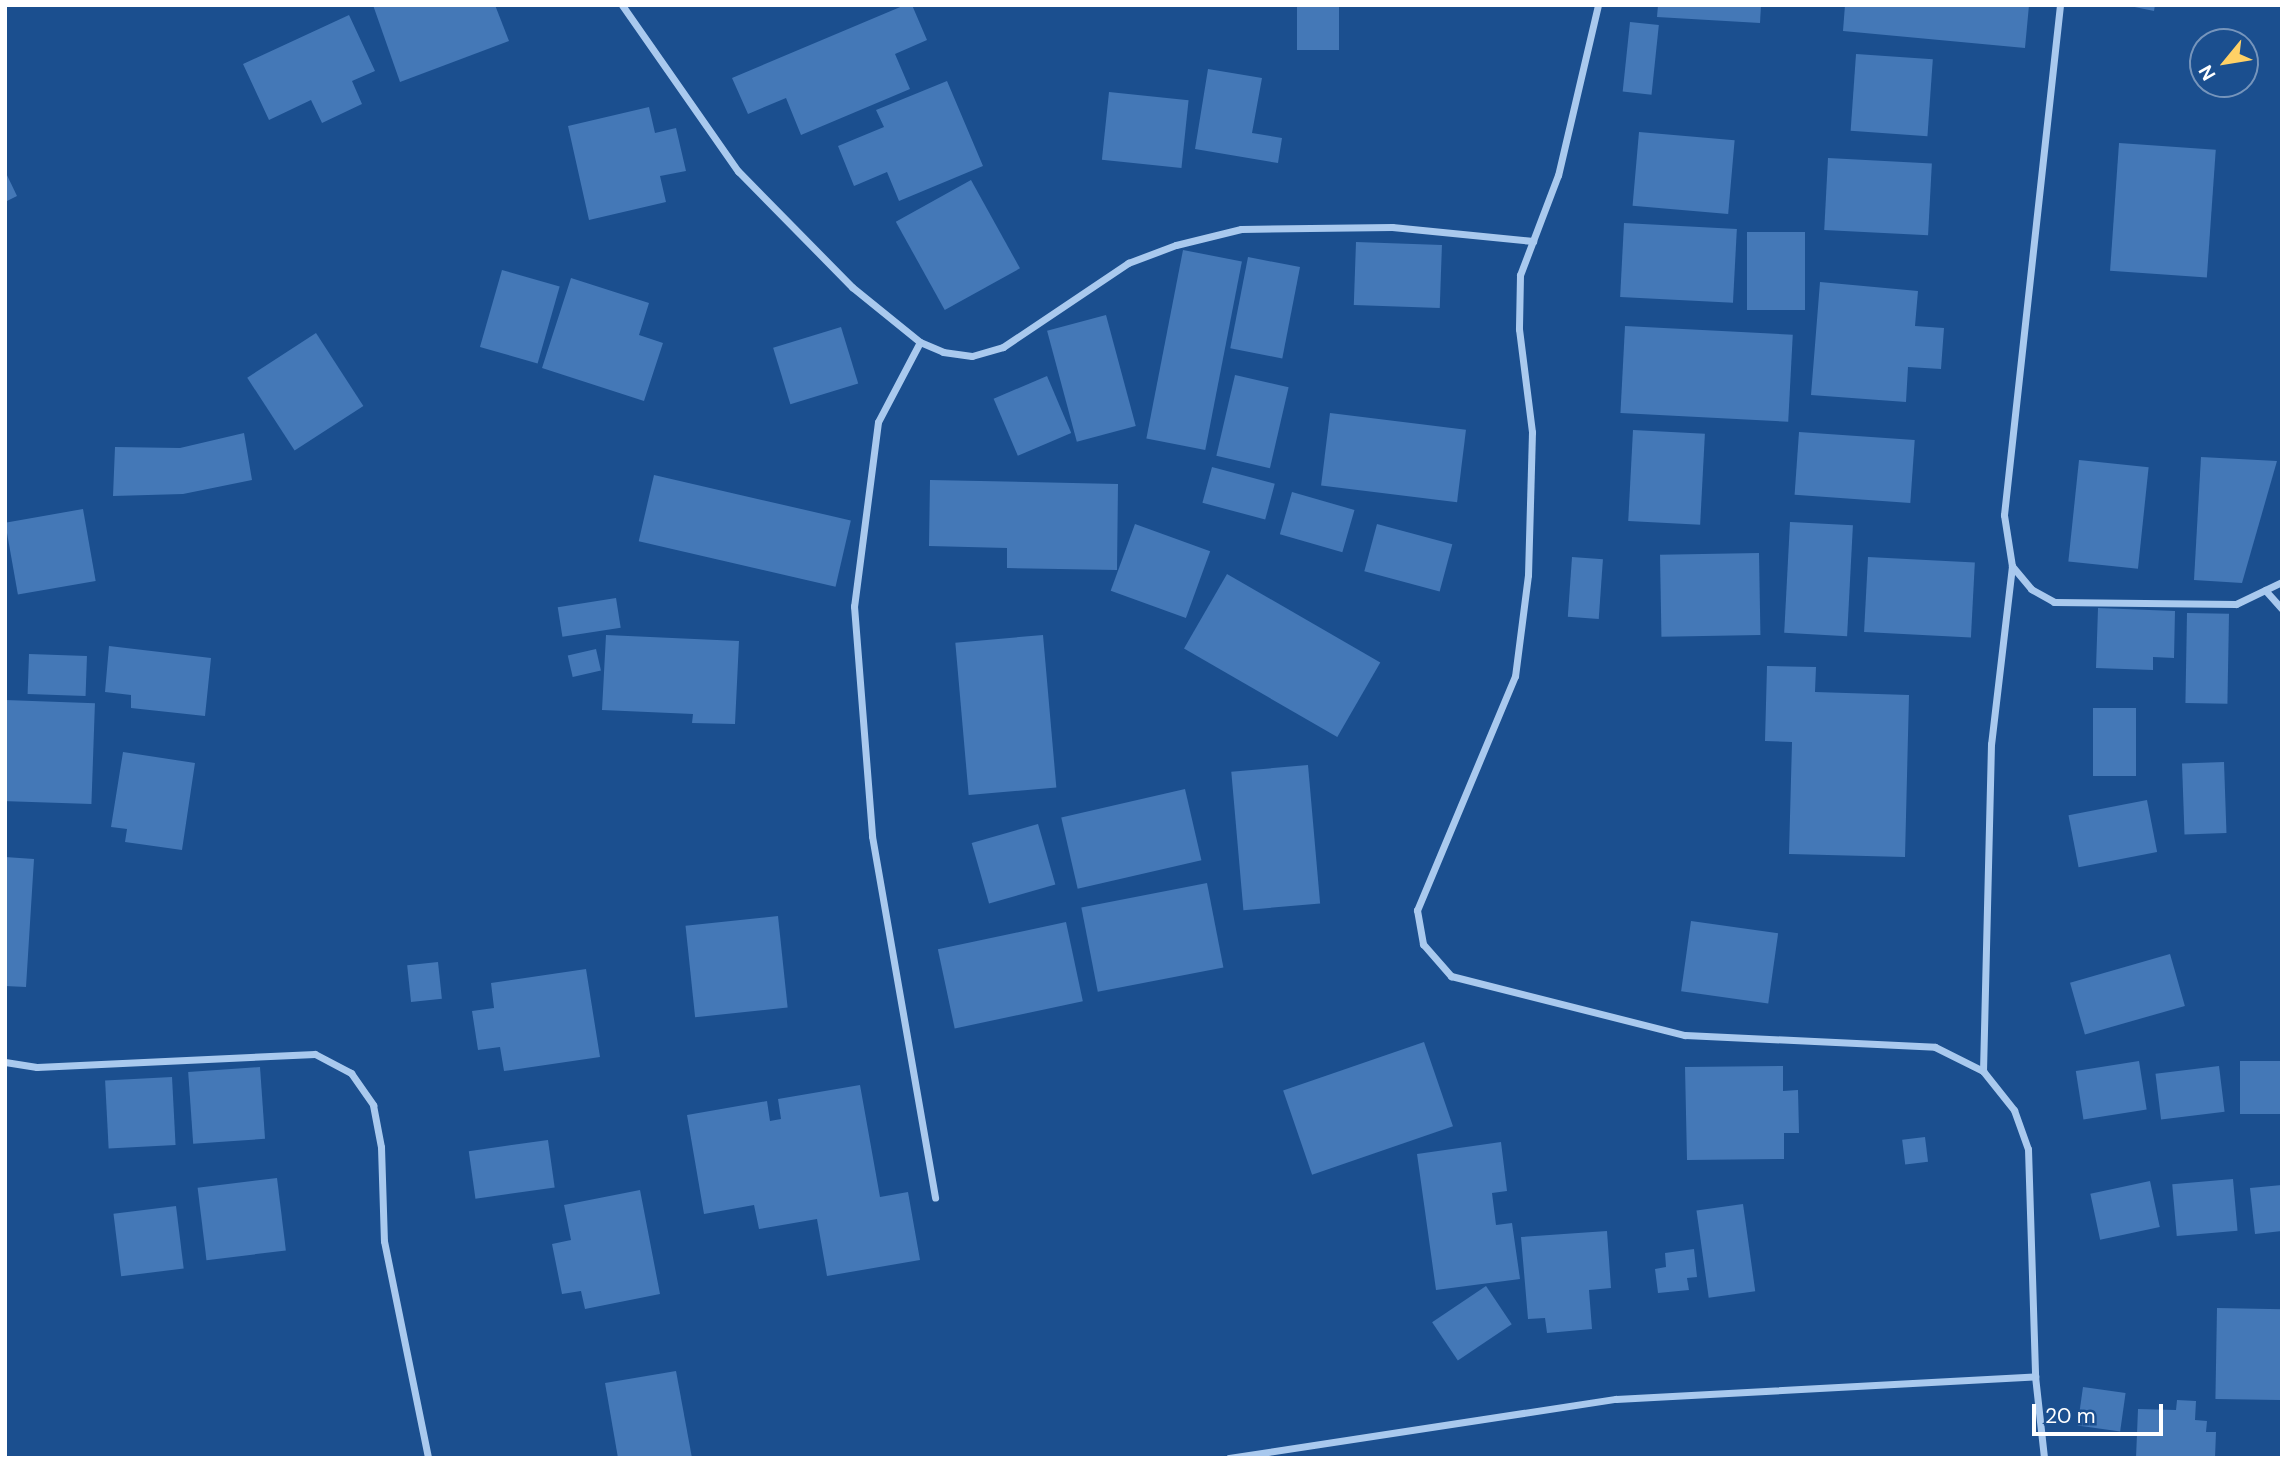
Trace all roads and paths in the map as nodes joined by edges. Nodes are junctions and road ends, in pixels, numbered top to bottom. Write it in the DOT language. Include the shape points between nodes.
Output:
graph roads {
  1 [pos="622,5"];
  2 [pos="1598,5"];
  3 [pos="2060,5"];
  4 [pos="1533,241"];
  5 [pos="920,342"];
  6 [pos="2012,566"];
  7 [pos="2282,582"];
  8 [pos="2265,590"];
  9 [pos="2282,609"];
  10 [pos="5,1062"];
  11 [pos="1983,1071"];
  12 [pos="935,1198"];
  13 [pos="2035,1377"];
  14 [pos="428,1458"];
  15 [pos="1229,1458"];
  16 [pos="2044,1458"];
  1 -- 5 [label="street" via="738,171 852,287"];
  2 -- 4 [label="street" via="1558,175"];
  3 -- 6 [label="street" via="2004,514"];
  4 -- 5 [label="street" via="1392,228 1314,225 1241,229 1128,263 1003,347 972,356 943,352"];
  4 -- 11 [label="street" via="1520,275 1519,329 1532,432 1528,575 1516,676 1418,910 1423,944 1451,976 1685,1035 1935,1047"];
  5 -- 12 [label="street" via="878,422 854,606 872,836"];
  6 -- 8 [label="street" via="2031,589 2053,602 2236,604"];
  6 -- 11 [label="street" via="1991,744"];
  7 -- 8 [label="street"];
  8 -- 9 [label="street"];
  10 -- 14 [label="street" via="37,1067 315,1054 351,1073 373,1105 381,1147 384,1241"];
  11 -- 13 [label="street" via="2014,1110 2028,1149"];
  13 -- 15 [label="street" via="1616,1399"];
  13 -- 16 [label="street"];
}
